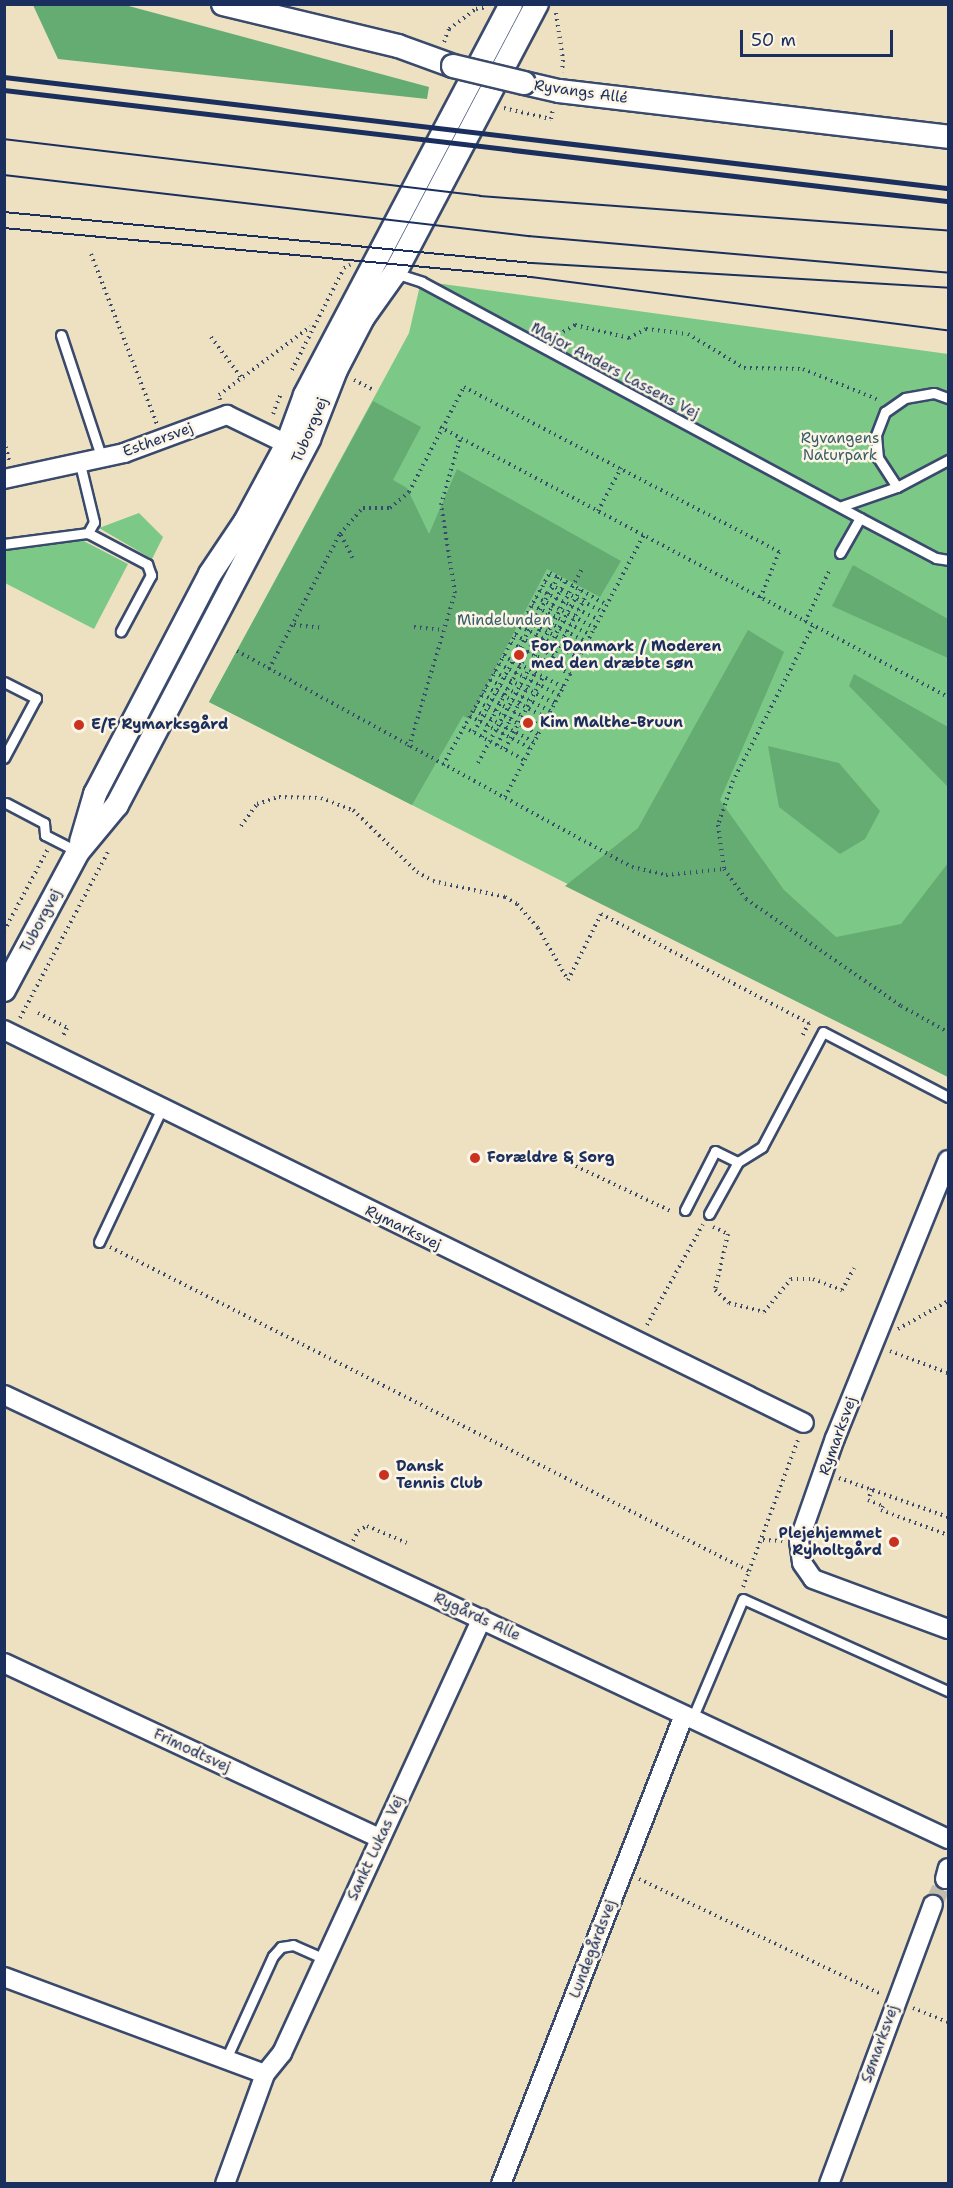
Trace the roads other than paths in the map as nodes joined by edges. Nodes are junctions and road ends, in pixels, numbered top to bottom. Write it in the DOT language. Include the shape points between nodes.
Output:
graph roads {
  1 [pos="223,4"];
  2 [pos="511,4"];
  3 [pos="544,7"];
  4 [pos="948,136"];
  5 [pos="374,265"];
  6 [pos="395,273"];
  7 [pos="61,335"];
  8 [pos="948,398"];
  9 [pos="295,448"];
  10 [pos="102,459"];
  11 [pos="948,460"];
  12 [pos="80,464"];
  13 [pos="4,479"];
  14 [pos="897,487"];
  15 [pos="842,506"];
  16 [pos="860,518"];
  17 [pos="88,532"];
  18 [pos="4,544"];
  19 [pos="840,553"];
  20 [pos="948,560"];
  21 [pos="121,631"];
  22 [pos="4,682"];
  23 [pos="4,758"];
  24 [pos="6,803"];
  25 [pos="78,852"];
  26 [pos="4,990"];
  27 [pos="4,1030"];
  28 [pos="948,1097"];
  29 [pos="163,1106"];
  30 [pos="948,1160"];
  31 [pos="738,1162"];
  32 [pos="685,1210"];
  33 [pos="706,1219"];
  34 [pos="99,1242"];
  35 [pos="4,1395"];
  36 [pos="804,1423"];
  37 [pos="482,1619"];
  38 [pos="948,1629"];
  39 [pos="4,1663"];
  40 [pos="948,1691"];
  41 [pos="688,1717"];
  42 [pos="380,1838"];
  43 [pos="948,1839"];
  44 [pos="933,1905"];
  45 [pos="325,1959"];
  46 [pos="4,1977"];
  47 [pos="226,2059"];
  48 [pos="265,2074"];
  49 [pos="225,2184"];
  50 [pos="501,2184"];
  51 [pos="829,2184"];
  1 -- 4 [label="street, Ryvangs Allé, bridge" via="398,46 444,63 558,92"];
  2 -- 5 [label="street, Tuborgvej"];
  3 -- 6 [label="street, Tuborgvej"];
  5 -- 6 [label="lane, Major Anders Lassens Vej"];
  5 -- 9 [label="street, Tuborgvej" via="306,395"];
  6 -- 9 [label="street, Tuborgvej" via="363,318"];
  6 -- 15 [label="lane, Major Anders Lassens Vej" via="422,282 537,347"];
  7 -- 10 [label="lane"];
  8 -- 14 [label="lane" via="934,393 905,398 885,412 876,435 878,458"];
  9 -- 10 [label="street, Esthersvej" via="233,416"];
  9 -- 25 [label="street, Tuborgvej" via="210,574 95,794"];
  10 -- 12 [label="street, Esthersvej"];
  11 -- 14 [label="lane"];
  12 -- 13 [label="street, Esthersvej"];
  12 -- 17 [label="lane" via="94,522"];
  14 -- 15 [label="lane"];
  15 -- 16 [label="lane, Major Anders Lassens Vej"];
  16 -- 19 [label="lane"];
  16 -- 20 [label="lane, Major Anders Lassens Vej" via="936,558"];
  17 -- 18 [label="lane"];
  17 -- 21 [label="lane" via="147,564 151,575"];
  22 -- 23 [label="lane" via="36,698"];
  24 -- 25 [label="lane" via="44,823 45,835"];
  25 -- 26 [label="street, Tuborgvej"];
  27 -- 29 [label="street, Rymarksvej"];
  28 -- 31 [label="lane" via="823,1032 762,1147"];
  29 -- 34 [label="lane"];
  29 -- 36 [label="street, Rymarksvej"];
  30 -- 38 [label="street, Rymarksvej" via="799,1541 802,1563 813,1579"];
  31 -- 32 [label="lane" via="715,1151"];
  31 -- 33 [label="lane"];
  35 -- 37 [label="street, Rygårds Alle"];
  37 -- 41 [label="street, Rygårds Alle"];
  37 -- 42 [label="street, Sankt Lukas Vej"];
  39 -- 42 [label="street, Frimodtsvej"];
  40 -- 41 [label="lane" via="743,1599"];
  41 -- 43 [label="street, Rygårds Alle"];
  41 -- 50 [label="street, Lundegårdsvej"];
  42 -- 45 [label="street, Sankt Lukas Vej"];
  44 -- 51 [label="street, Sømarksvej"];
  45 -- 47 [label="lane" via="293,1945 281,1947 273,1956"];
  45 -- 48 [label="street, Sankt Lukas Vej" via="282,2053"];
  46 -- 47 [label="street"];
  47 -- 48 [label="street"];
  48 -- 49 [label="street, Sankt Lukas Vej"];
}
